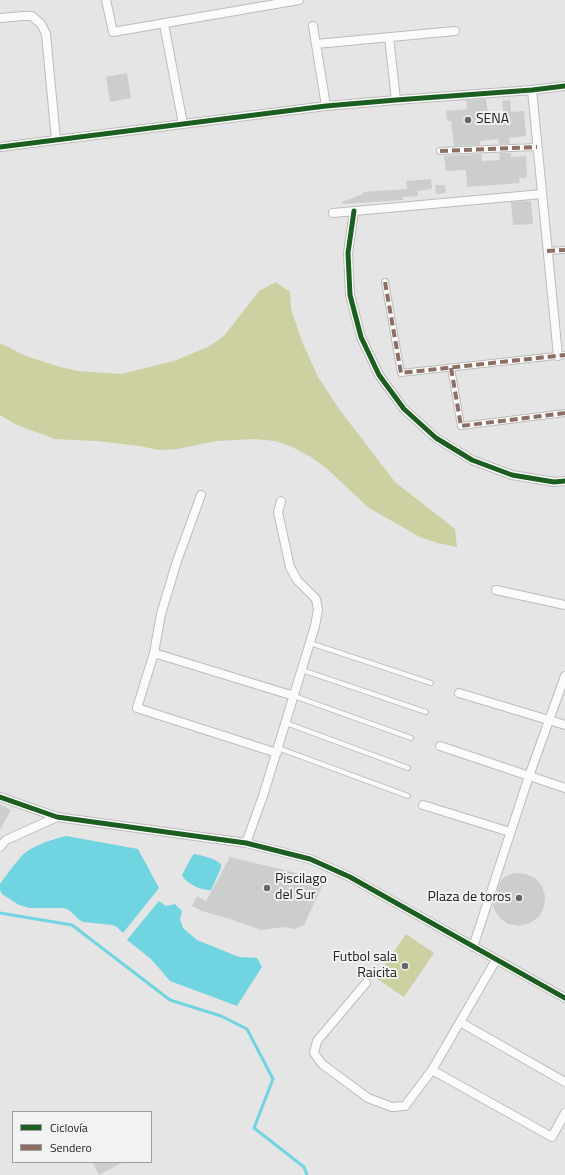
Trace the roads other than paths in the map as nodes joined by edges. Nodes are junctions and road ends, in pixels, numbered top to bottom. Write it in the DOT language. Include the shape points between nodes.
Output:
graph roads {
  1 [pos="106,0"];
  2 [pos="299,0"];
  3 [pos="275,2"];
  4 [pos="0,18"];
  5 [pos="164,24"];
  6 [pos="312,26"];
  7 [pos="455,30"];
  8 [pos="389,37"];
  9 [pos="316,44"];
  10 [pos="565,86"];
  11 [pos="532,90"];
  12 [pos="396,100"];
  13 [pos="326,106"];
  14 [pos="183,124"];
  15 [pos="56,140"];
  16 [pos="0,147"];
  17 [pos="537,147"];
  18 [pos="440,151"];
  19 [pos="542,194"];
  20 [pos="354,211"];
  21 [pos="332,213"];
  22 [pos="565,250"];
  23 [pos="548,251"];
  24 [pos="385,282"];
  25 [pos="561,356"];
  26 [pos="451,368"];
  27 [pos="565,413"];
  28 [pos="565,481"];
  29 [pos="201,495"];
  30 [pos="282,501"];
  31 [pos="496,590"];
  32 [pos="565,605"];
  33 [pos="310,642"];
  34 [pos="154,653"];
  35 [pos="302,670"];
  36 [pos="565,676"];
  37 [pos="431,683"];
  38 [pos="459,693"];
  39 [pos="294,696"];
  40 [pos="426,712"];
  41 [pos="549,720"];
  42 [pos="286,723"];
  43 [pos="565,725"];
  44 [pos="411,738"];
  45 [pos="440,746"];
  46 [pos="277,751"];
  47 [pos="408,768"];
  48 [pos="528,776"];
  49 [pos="565,788"];
  50 [pos="408,796"];
  51 [pos="0,797"];
  52 [pos="423,805"];
  53 [pos="57,817"];
  54 [pos="510,832"];
  55 [pos="246,843"];
  56 [pos="0,848"];
  57 [pos="473,947"];
  58 [pos="496,960"];
  59 [pos="366,983"];
  60 [pos="565,998"];
  61 [pos="460,1022"];
  62 [pos="432,1070"];
  63 [pos="565,1082"];
  64 [pos="565,1113"];
  1 -- 5 [label="street" via="113,32"];
  2 -- 3 [label="street"];
  3 -- 5 [label="street"];
  4 -- 15 [label="street" via="32,16 41,24 46,34"];
  5 -- 14 [label="street"];
  6 -- 9 [label="street"];
  7 -- 8 [label="street"];
  8 -- 9 [label="street"];
  8 -- 12 [label="street"];
  9 -- 13 [label="street"];
  10 -- 11 [label="street"];
  11 -- 12 [label="street"];
  11 -- 17 [label="street"];
  12 -- 13 [label="street"];
  13 -- 14 [label="street"];
  14 -- 15 [label="street"];
  15 -- 16 [label="street"];
  17 -- 18 [label="street"];
  17 -- 19 [label="street"];
  19 -- 20 [label="street"];
  19 -- 23 [label="street"];
  20 -- 21 [label="street"];
  20 -- 28 [label="street" via="348,253 350,295 361,337 379,375 404,409 436,438 472,460 512,475 554,482"];
  22 -- 23 [label="street"];
  23 -- 25 [label="street"];
  24 -- 26 [label="street" via="401,373"];
  25 -- 26 [label="street"];
  26 -- 27 [label="street" via="461,426"];
  29 -- 34 [label="street" via="160,614"];
  30 -- 33 [label="street" via="278,512 290,567 297,580 316,599 318,610"];
  31 -- 32 [label="street"];
  33 -- 35 [label="street"];
  33 -- 37 [label="lane"];
  34 -- 39 [label="street"];
  34 -- 46 [label="street" via="137,708"];
  35 -- 39 [label="street"];
  35 -- 40 [label="lane"];
  36 -- 41 [label="street"];
  38 -- 41 [label="street"];
  39 -- 42 [label="street"];
  39 -- 44 [label="lane"];
  41 -- 43 [label="street"];
  41 -- 48 [label="street"];
  42 -- 46 [label="street"];
  42 -- 47 [label="lane"];
  45 -- 48 [label="street"];
  46 -- 50 [label="lane"];
  46 -- 55 [label="street" via="264,796"];
  48 -- 49 [label="street"];
  48 -- 54 [label="street"];
  51 -- 53 [label="street"];
  52 -- 54 [label="street"];
  53 -- 55 [label="street"];
  53 -- 56 [label="street" via="6,840"];
  54 -- 57 [label="street"];
  55 -- 57 [label="street" via="310,859 350,877"];
  57 -- 58 [label="street"];
  58 -- 60 [label="street"];
  58 -- 61 [label="street"];
  59 -- 62 [label="street" via="317,1041 314,1053 322,1064 368,1098 392,1107 405,1106"];
  61 -- 62 [label="street"];
  61 -- 63 [label="street"];
  62 -- 64 [label="street" via="552,1137"];
}
